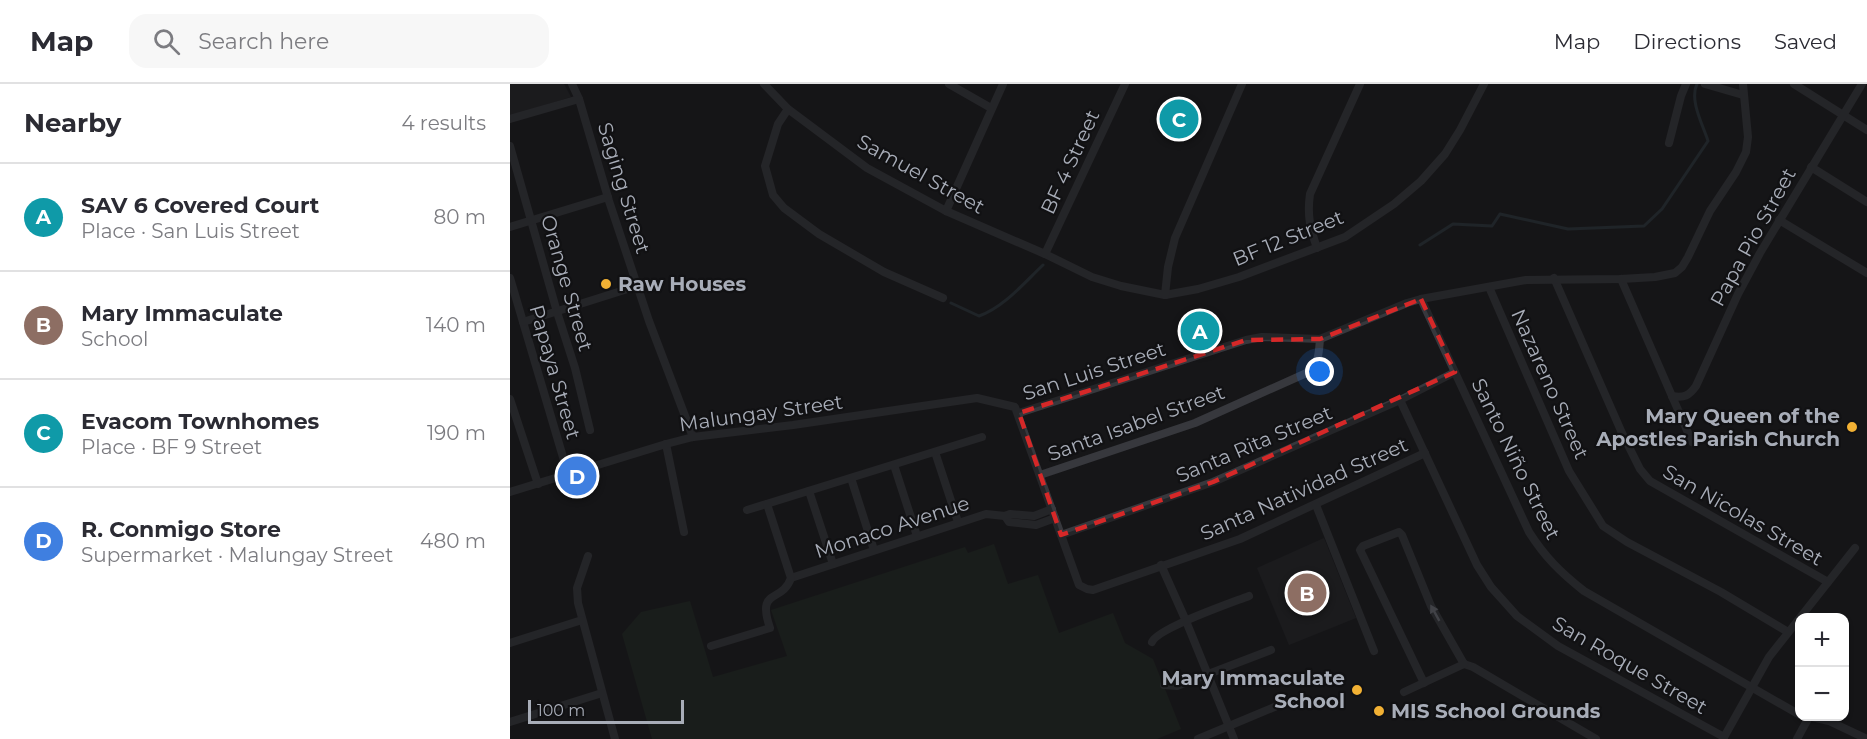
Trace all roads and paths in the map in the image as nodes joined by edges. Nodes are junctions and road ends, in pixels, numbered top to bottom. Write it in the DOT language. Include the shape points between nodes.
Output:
graph roads {
  1 [pos="572,84"];
  2 [pos="764,84"];
  3 [pos="949,84"];
  4 [pos="1003,84"];
  5 [pos="1125,84"];
  6 [pos="1242,84"];
  7 [pos="1360,84"];
  8 [pos="1483,84"];
  9 [pos="1686,84"];
  10 [pos="1705,84"];
  11 [pos="1743,84"];
  12 [pos="1794,84"];
  13 [pos="1862,84"];
  14 [pos="1743,95"];
  15 [pos="579,99"];
  16 [pos="991,108"];
  17 [pos="788,109"];
  18 [pos="1843,115"];
  19 [pos="510,119"];
  20 [pos="1867,130"];
  21 [pos="1669,143"];
  22 [pos="510,146"];
  23 [pos="1811,167"];
  24 [pos="608,198"];
  25 [pos="1867,202"];
  26 [pos="946,211"];
  27 [pos="532,220"];
  28 [pos="1779,220"];
  29 [pos="510,227"];
  30 [pos="1317,248"];
  31 [pos="1045,254"];
  32 [pos="1867,273"];
  33 [pos="510,278"];
  34 [pos="1554,278"];
  35 [pos="1621,279"];
  36 [pos="637,286"];
  37 [pos="1489,287"];
  38 [pos="1165,295"];
  39 [pos="943,298"];
  40 [pos="1421,299"];
  41 [pos="557,312"];
  42 [pos="523,322"];
  43 [pos="1320,339"];
  44 [pos="1455,372"];
  45 [pos="1672,396"];
  46 [pos="510,399"];
  47 [pos="1400,400"];
  48 [pos="1018,413"];
  49 [pos="590,430"];
  50 [pos="693,437"];
  51 [pos="982,438"];
  52 [pos="1692,442"];
  53 [pos="666,444"];
  54 [pos="935,452"];
  55 [pos="1425,453"];
  56 [pos="894,465"];
  57 [pos="568,474"];
  58 [pos="1040,475"];
  59 [pos="851,478"];
  60 [pos="538,484"];
  61 [pos="809,491"];
  62 [pos="510,492"];
  63 [pos="767,504"];
  64 [pos="1316,505"];
  65 [pos="747,510"];
  66 [pos="1053,514"];
  67 [pos="958,522"];
  68 [pos="684,532"];
  69 [pos="1060,535"];
  70 [pos="917,536"];
  71 [pos="1855,548"];
  72 [pos="874,550"];
  73 [pos="588,556"];
  74 [pos="833,564"];
  75 [pos="1161,565"];
  76 [pos="791,578"];
  77 [pos="1828,582"];
  78 [pos="1249,596"];
  79 [pos="582,620"];
  80 [pos="1186,621"];
  81 [pos="1788,632"];
  82 [pos="1152,642"];
  83 [pos="510,643"];
  84 [pos="711,646"];
  85 [pos="1271,650"];
  86 [pos="1374,651"];
  87 [pos="1464,664"];
  88 [pos="1208,673"];
  89 [pos="1424,683"];
  90 [pos="1164,686"];
  91 [pos="1751,687"];
  92 [pos="1404,692"];
  93 [pos="602,693"];
  94 [pos="1292,700"];
  95 [pos="1795,712"];
  96 [pos="1806,721"];
  97 [pos="1829,721"];
  98 [pos="510,722"];
  99 [pos="1228,725"];
  100 [pos="1724,738"];
  101 [pos="615,739"];
  102 [pos="1198,739"];
  103 [pos="1234,739"];
  104 [pos="1596,739"];
  105 [pos="1797,739"];
  106 [pos="1867,739"];
  1 -- 15 [label="street, Saging Street"];
  2 -- 17 [label="street, Samuel Street"];
  3 -- 16 [label="street"];
  4 -- 16 [label="street"];
  5 -- 31 [label="street, BF 4 Street"];
  6 -- 38 [label="street" via="1175,238"];
  7 -- 30 [label="street" via="1310,194 1308,212"];
  8 -- 30 [label="street, BF 12 Street" via="1445,154 1421,181 1345,237"];
  9 -- 21 [label="street"];
  10 -- 14 [label="street"];
  11 -- 14 [label="street, San Luis Street"];
  12 -- 18 [label="street"];
  13 -- 18 [label="street, Papa Pio Street"];
  14 -- 35 [label="street, San Luis Street" via="1746,152 1682,267 1664,276"];
  15 -- 19 [label="street"];
  15 -- 24 [label="street, Saging Street"];
  16 -- 26 [label="street"];
  17 -- 26 [label="street, Samuel Street" via="867,168"];
  17 -- 39 [label="street" via="778,124 765,166 773,195 819,234 884,272"];
  18 -- 20 [label="street"];
  18 -- 23 [label="street, Papa Pio Street"];
  22 -- 27 [label="street, Orange Street"];
  23 -- 25 [label="street"];
  23 -- 28 [label="street, Papa Pio Street"];
  24 -- 27 [label="street"];
  24 -- 36 [label="street, Saging Street"];
  26 -- 31 [label="street, Samuel Street"];
  27 -- 29 [label="street"];
  27 -- 41 [label="street, Orange Street"];
  28 -- 32 [label="street"];
  28 -- 45 [label="street, Papa Pio Street" via="1738,294 1692,392 1686,397"];
  30 -- 38 [label="street, BF 12 Street" via="1239,277"];
  31 -- 38 [label="street, BF 12 Street" via="1092,277"];
  33 -- 42 [label="street, Papaya Street"];
  34 -- 35 [label="street, San Luis Street"];
  34 -- 37 [label="street, San Luis Street"];
  34 -- 77 [label="street, San Nicolas Street" via="1644,475"];
  35 -- 45 [label="street"];
  36 -- 41 [label="street"];
  36 -- 50 [label="street, Saging Street"];
  37 -- 40 [label="street, San Luis Street"];
  37 -- 81 [label="street, Nazareno Street" via="1569,471 1603,526"];
  40 -- 43 [label="street, San Luis Street"];
  40 -- 44 [label="street, Santo Niño Street"];
  41 -- 42 [label="street"];
  41 -- 49 [label="street, Orange Street"];
  42 -- 57 [label="street, Papaya Street"];
  43 -- 48 [label="street, San Luis Street" via="1246,340"];
  43 -- 58 [label="street, Santa Isabel Street" via="1318,360 1311,371 1195,423"];
  44 -- 47 [label="street, Santa Rita Street"];
  44 -- 91 [label="street, Santo Niño Street" via="1542,553 1584,591"];
  45 -- 52 [label="street"];
  46 -- 60 [label="street"];
  47 -- 55 [label="street, San Roque Street"];
  47 -- 69 [label="street, Santa Rita Street" via="1213,482"];
  48 -- 50 [label="street, Malungay Street" via="1012,405 977,398"];
  48 -- 58 [label="street, Santa Natividad Street"];
  50 -- 53 [label="street, Malungay Street"];
  51 -- 54 [label="street"];
  53 -- 57 [label="street, Malungay Street"];
  53 -- 68 [label="street"];
  54 -- 56 [label="street"];
  54 -- 67 [label="street"];
  55 -- 64 [label="street, Santa Natividad Street"];
  55 -- 100 [label="street, San Roque Street" via="1477,565 1517,616 1558,646"];
  56 -- 59 [label="street"];
  56 -- 70 [label="street"];
  57 -- 60 [label="street, Malungay Street"];
  58 -- 66 [label="street, Santa Natividad Street"];
  59 -- 61 [label="street"];
  59 -- 72 [label="street"];
  60 -- 62 [label="street, Malungay Street"];
  61 -- 63 [label="street"];
  61 -- 74 [label="street"];
  63 -- 65 [label="street"];
  63 -- 76 [label="street"];
  64 -- 75 [label="street, Santa Natividad Street" via="1240,539"];
  64 -- 86 [label="street"];
  66 -- 67 [label="street, Monaco Avenue" via="986,514"];
  66 -- 69 [label="street, Santa Natividad Street"];
  67 -- 70 [label="street, Monaco Avenue"];
  69 -- 75 [label="street, Santa Natividad Street" via="1078,585 1087,590"];
  70 -- 72 [label="street, Monaco Avenue"];
  71 -- 77 [label="street"];
  72 -- 74 [label="street, Monaco Avenue"];
  73 -- 79 [label="street" via="577,588"];
  74 -- 76 [label="street, Monaco Avenue"];
  75 -- 80 [label="street"];
  76 -- 84 [label="street" via="785,590 766,602 770,628"];
  77 -- 81 [label="street"];
  78 -- 80 [label="street"];
  79 -- 83 [label="street"];
  79 -- 93 [label="street"];
  80 -- 82 [label="street" via="1156,635"];
  80 -- 88 [label="street"];
  81 -- 91 [label="street"];
  85 -- 88 [label="street"];
  87 -- 89 [label="street"];
  87 -- 89 [label="street, one-way" via="1431,606 1399,531 1363,546 1360,550"];
  87 -- 104 [label="street"];
  88 -- 90 [label="street" via="1177,686"];
  88 -- 99 [label="street"];
  89 -- 92 [label="street"];
  91 -- 95 [label="street, Santo Niño Street"];
  91 -- 100 [label="street"];
  93 -- 98 [label="street"];
  93 -- 101 [label="street"];
  94 -- 99 [label="street"];
  96 -- 105 [label="street"];
  97 -- 106 [label="street"];
  99 -- 102 [label="street"];
  99 -- 103 [label="street"];
}
